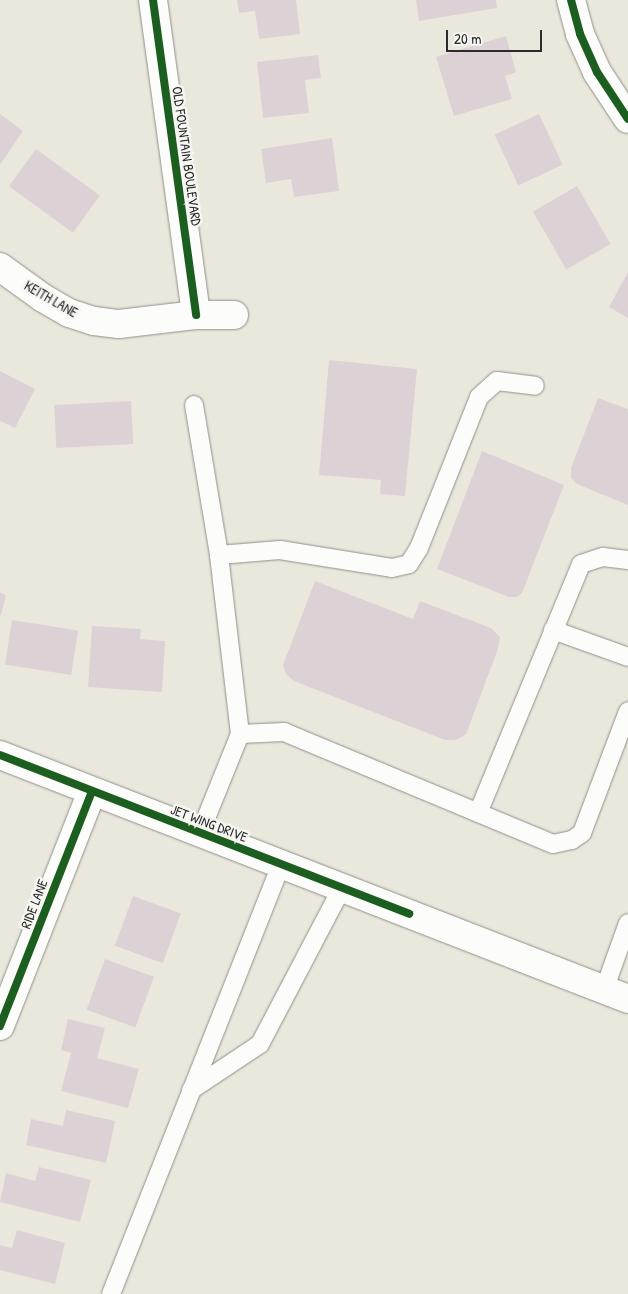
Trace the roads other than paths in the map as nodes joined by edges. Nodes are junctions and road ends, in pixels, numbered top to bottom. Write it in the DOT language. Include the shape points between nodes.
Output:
graph roads {
  1 [pos="153,0"];
  2 [pos="571,0"];
  3 [pos="628,119"];
  4 [pos="0,267"];
  5 [pos="196,315"];
  6 [pos="234,315"];
  7 [pos="535,386"];
  8 [pos="194,405"];
  9 [pos="219,555"];
  10 [pos="628,560"];
  11 [pos="553,630"];
  12 [pos="628,657"];
  13 [pos="628,711"];
  14 [pos="240,734"];
  15 [pos="0,756"];
  16 [pos="92,791"];
  17 [pos="478,813"];
  18 [pos="200,833"];
  19 [pos="281,864"];
  20 [pos="342,888"];
  21 [pos="628,923"];
  22 [pos="616,994"];
  23 [pos="1,1020"];
  24 [pos="191,1090"];
  25 [pos="111,1294"];
  1 -- 5 [label="street, OLD FOUNTAIN BOULEVARD"];
  2 -- 3 [label="street" via="580,34 597,72"];
  4 -- 5 [label="street, KEITH LANE" via="52,303 94,321 119,324"];
  5 -- 6 [label="street, KEITH LANE"];
  7 -- 9 [label="lane" via="497,381 479,397 420,548 409,564 392,568 280,550"];
  8 -- 9 [label="lane"];
  9 -- 14 [label="lane"];
  10 -- 11 [label="lane" via="604,557 581,564"];
  11 -- 12 [label="lane"];
  11 -- 17 [label="lane"];
  13 -- 17 [label="lane" via="582,833 572,840 553,844"];
  14 -- 17 [label="lane" via="284,732"];
  14 -- 18 [label="lane"];
  15 -- 16 [label="street, JET WING DRIVE"];
  16 -- 18 [label="street, JET WING DRIVE"];
  16 -- 23 [label="street, RIDE LANE"];
  18 -- 19 [label="street, JET WING DRIVE"];
  19 -- 20 [label="street, JET WING DRIVE"];
  19 -- 24 [label="lane"];
  20 -- 22 [label="street, JET WING DRIVE"];
  20 -- 24 [label="lane" via="260,1044"];
  21 -- 22 [label="lane"];
  24 -- 25 [label="lane"];
}
